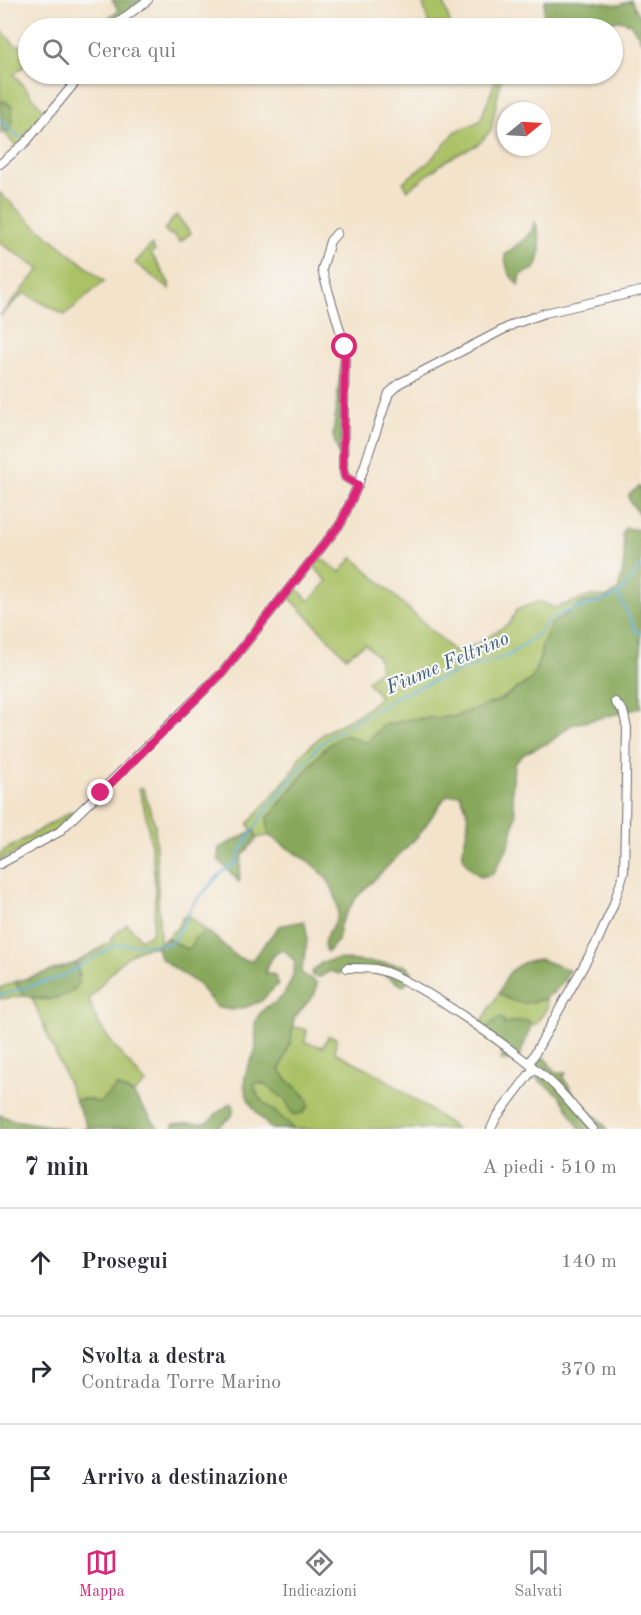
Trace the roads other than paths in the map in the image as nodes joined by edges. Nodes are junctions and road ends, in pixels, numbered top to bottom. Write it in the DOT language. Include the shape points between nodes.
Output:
graph roads {
  1 [pos="148,0"];
  2 [pos="124,18"];
  3 [pos="74,84"];
  4 [pos="0,164"];
  5 [pos="337,233"];
  6 [pos="641,291"];
  7 [pos="358,485"];
  8 [pos="615,702"];
  9 [pos="0,864"];
  10 [pos="347,968"];
  11 [pos="532,1066"];
  12 [pos="491,1129"];
  13 [pos="593,1129"];
  1 -- 2 [label="street"];
  3 -- 4 [label="street" via="26,142"];
  5 -- 7 [label="street" via="330,241 322,270 345,347 343,468 345,477"];
  6 -- 7 [label="street" via="514,324 400,384 389,393"];
  7 -- 9 [label="street" via="341,523 223,672 59,832"];
  8 -- 11 [label="street" via="623,711 627,728 624,872 598,940"];
  10 -- 11 [label="street" via="376,969 400,979 456,1012"];
  11 -- 12 [label="street"];
  11 -- 13 [label="street"];
}
